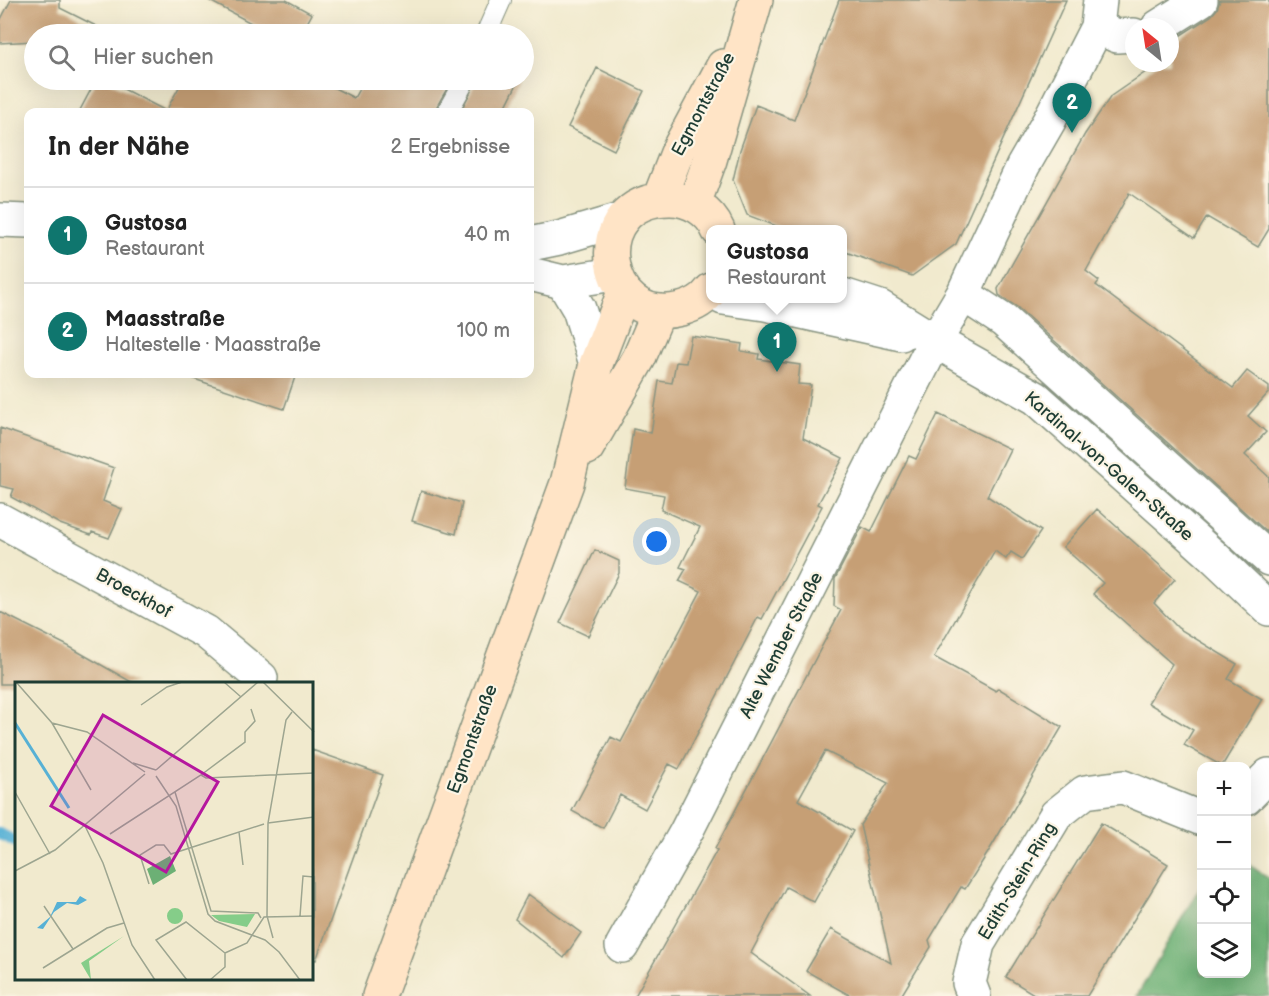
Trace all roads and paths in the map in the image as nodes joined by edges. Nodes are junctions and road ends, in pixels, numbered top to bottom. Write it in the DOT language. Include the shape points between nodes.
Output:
graph roads {
  1 [pos="501,0"];
  2 [pos="1201,0"];
  3 [pos="754,6"];
  4 [pos="1098,14"];
  5 [pos="1172,18"];
  6 [pos="490,24"];
  7 [pos="1125,36"];
  8 [pos="459,90"];
  9 [pos="449,108"];
  10 [pos="659,199"];
  11 [pos="694,204"];
  12 [pos="623,219"];
  13 [pos="0,220"];
  14 [pos="24,221"];
  15 [pos="714,225"];
  16 [pos="534,243"];
  17 [pos="534,275"];
  18 [pos="563,282"];
  19 [pos="619,283"];
  20 [pos="963,294"];
  21 [pos="847,296"];
  22 [pos="706,299"];
  23 [pos="759,303"];
  24 [pos="659,311"];
  25 [pos="935,341"];
  26 [pos="596,364"];
  27 [pos="567,483"];
  28 [pos="0,520"];
  29 [pos="1269,559"];
  30 [pos="1269,609"];
  31 [pos="259,681"];
  32 [pos="1269,776"];
  33 [pos="1251,793"];
  34 [pos="1197,817"];
  35 [pos="622,946"];
  36 [pos="379,996"];
  37 [pos="974,996"];
  1 -- 6 [label="lane"];
  2 -- 5 [label="street"];
  3 -- 10 [label="street, Egmontstraße" via="679,148"];
  3 -- 11 [label="street, Egmontstraße"];
  4 -- 7 [label="street" via="1117,36"];
  4 -- 20 [label="street, Alte Wember Straße"];
  8 -- 9 [label="lane"];
  10 -- 11 [label="street"];
  10 -- 12 [label="street" via="639,205"];
  11 -- 15 [label="street"];
  12 -- 16 [label="street"];
  12 -- 19 [label="street" via="610,255"];
  13 -- 14 [label="street"];
  17 -- 18 [label="street"];
  18 -- 19 [label="street"];
  18 -- 26 [label="street" via="579,309"];
  19 -- 24 [label="street" via="640,305"];
  19 -- 26 [label="street, Egmontstraße"];
  20 -- 25 [label="street, Alte Wember Straße"];
  20 -- 29 [label="street, Kardinal-von-Galen-Straße" via="1004,321"];
  21 -- 25 [label="street, Kardinal-von-Galen-Straße" via="880,307"];
  22 -- 24 [label="street" via="671,312"];
  23 -- 25 [label="street, Kardinal-von-Galen-Straße"];
  24 -- 27 [label="street, Egmontstraße" via="639,358"];
  25 -- 30 [label="street, Kardinal-von-Galen-Straße" via="1036,398"];
  25 -- 35 [label="street, Alte Wember Straße" via="686,832"];
  26 -- 27 [label="street, Egmontstraße"];
  27 -- 36 [label="street, Egmontstraße"];
  28 -- 31 [label="street, Broeckhof" via="206,633"];
  32 -- 33 [label="street"];
  34 -- 37 [label="street, Edith-Stein-Ring" via="1123,787 1085,792 1056,815 978,944 969,983"];
}
